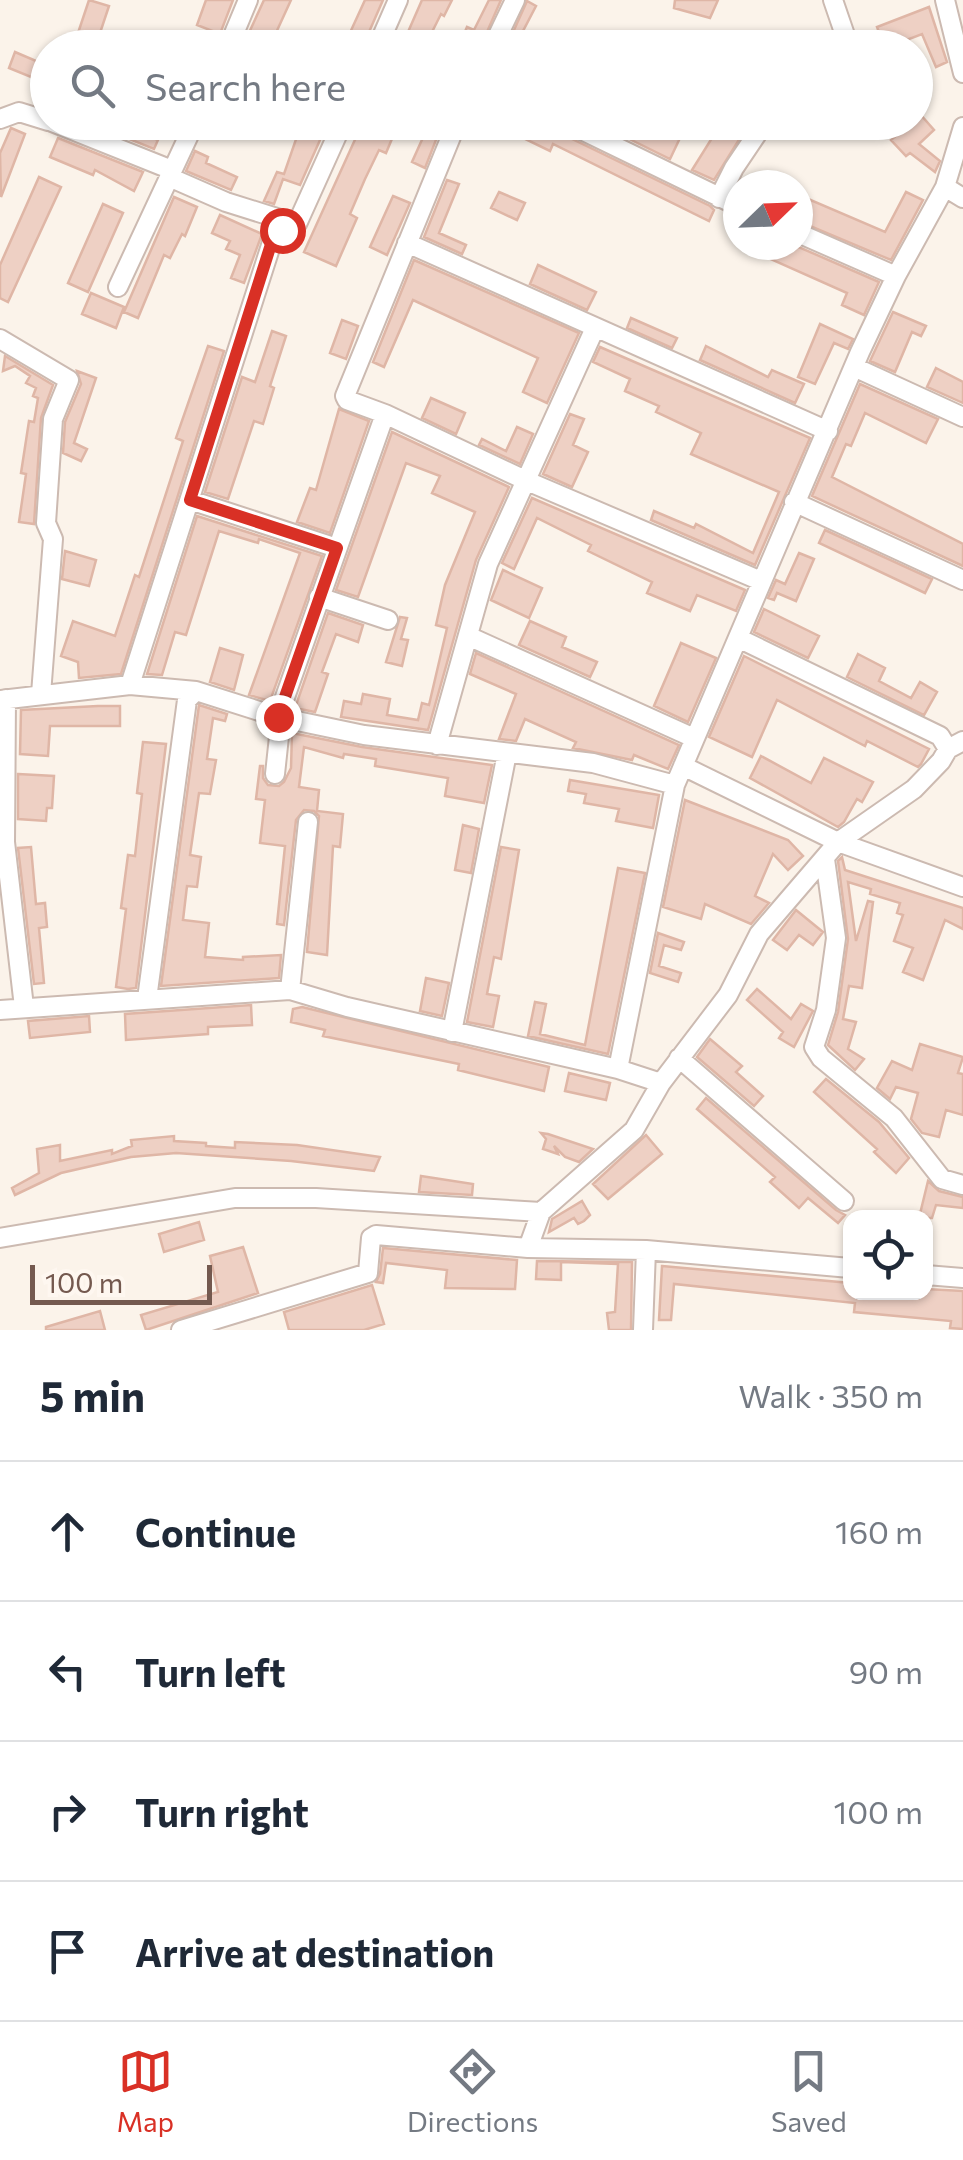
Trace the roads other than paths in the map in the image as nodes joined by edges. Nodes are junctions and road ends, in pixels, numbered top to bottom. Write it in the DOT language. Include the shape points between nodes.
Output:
graph roads {
  1 [pos="248,0"];
  2 [pos="398,0"];
  3 [pos="515,0"];
  4 [pos="833,0"];
  5 [pos="945,0"];
  6 [pos="236,30"];
  7 [pos="385,30"];
  8 [pos="501,30"];
  9 [pos="843,30"];
  10 [pos="963,73"];
  11 [pos="30,116"];
  12 [pos="0,118"];
  13 [pos="963,127"];
  14 [pos="93,140"];
  15 [pos="187,140"];
  16 [pos="335,140"];
  17 [pos="450,140"];
  18 [pos="601,140"];
  19 [pos="753,140"];
  20 [pos="171,173"];
  21 [pos="945,188"];
  22 [pos="719,198"];
  23 [pos="963,198"];
  24 [pos="723,200"];
  25 [pos="297,224"];
  26 [pos="813,240"];
  27 [pos="408,243"];
  28 [pos="896,276"];
  29 [pos="118,287"];
  30 [pos="594,328"];
  31 [pos="1,344"];
  32 [pos="854,367"];
  33 [pos="385,414"];
  34 [pos="963,416"];
  35 [pos="828,432"];
  36 [pos="527,480"];
  37 [pos="190,500"];
  38 [pos="794,502"];
  39 [pos="337,548"];
  40 [pos="963,580"];
  41 [pos="761,581"];
  42 [pos="320,597"];
  43 [pos="388,620"];
  44 [pos="468,636"];
  45 [pos="738,638"];
  46 [pos="130,685"];
  47 [pos="196,691"];
  48 [pos="41,694"];
  49 [pos="3,699"];
  50 [pos="280,717"];
  51 [pos="694,738"];
  52 [pos="437,745"];
  53 [pos="955,745"];
  54 [pos="507,752"];
  55 [pos="683,766"];
  56 [pos="275,774"];
  57 [pos="676,784"];
  58 [pos="308,822"];
  59 [pos="838,842"];
  60 [pos="825,859"];
  61 [pos="963,887"];
  62 [pos="290,990"];
  63 [pos="147,999"];
  64 [pos="24,1007"];
  65 [pos="0,1010"];
  66 [pos="452,1032"];
  67 [pos="680,1058"];
  68 [pos="618,1068"];
  69 [pos="661,1083"];
  70 [pos="963,1185"];
  71 [pos="844,1200"];
  72 [pos="539,1216"];
  73 [pos="0,1238"];
  74 [pos="528,1248"];
  75 [pos="646,1250"];
  76 [pos="843,1267"];
  77 [pos="933,1276"];
  78 [pos="963,1278"];
  79 [pos="181,1330"];
  80 [pos="642,1330"];
  1 -- 6 [label="street"];
  2 -- 7 [label="street"];
  3 -- 8 [label="street"];
  4 -- 9 [label="street"];
  5 -- 10 [label="street"];
  11 -- 12 [label="street"];
  13 -- 21 [label="street"];
  14 -- 20 [label="street"];
  15 -- 20 [label="street"];
  16 -- 25 [label="street"];
  17 -- 27 [label="street"];
  18 -- 22 [label="street"];
  19 -- 22 [label="street"];
  20 -- 25 [label="street" via="226,202"];
  20 -- 29 [label="street"];
  21 -- 23 [label="street"];
  21 -- 28 [label="street"];
  22 -- 24 [label="street"];
  25 -- 37 [label="street" via="273,238"];
  26 -- 28 [label="street"];
  27 -- 30 [label="street"];
  27 -- 33 [label="street" via="345,396"];
  28 -- 32 [label="street"];
  30 -- 35 [label="street"];
  30 -- 36 [label="street"];
  31 -- 48 [label="street" via="69,380 53,419 46,523 54,539"];
  32 -- 34 [label="street"];
  32 -- 35 [label="street"];
  33 -- 36 [label="street"];
  33 -- 39 [label="street"];
  35 -- 38 [label="street"];
  36 -- 41 [label="street"];
  36 -- 44 [label="street" via="488,564"];
  37 -- 39 [label="street"];
  37 -- 46 [label="street"];
  38 -- 40 [label="street"];
  38 -- 41 [label="street"];
  39 -- 42 [label="street"];
  41 -- 45 [label="street"];
  42 -- 43 [label="street"];
  42 -- 50 [label="street"];
  44 -- 51 [label="street"];
  44 -- 52 [label="street"];
  45 -- 51 [label="street"];
  45 -- 53 [label="street"];
  46 -- 47 [label="street"];
  46 -- 48 [label="street"];
  47 -- 50 [label="street"];
  47 -- 63 [label="street" via="187,700"];
  48 -- 49 [label="street"];
  49 -- 64 [label="street" via="5,842"];
  50 -- 52 [label="street"];
  50 -- 56 [label="street"];
  51 -- 55 [label="street"];
  52 -- 54 [label="street"];
  53 -- 59 [label="street" via="914,788"];
  54 -- 57 [label="street" via="593,763"];
  54 -- 66 [label="street"];
  55 -- 57 [label="street"];
  55 -- 59 [label="street"];
  57 -- 68 [label="street"];
  58 -- 62 [label="street"];
  59 -- 60 [label="street"];
  59 -- 61 [label="street"];
  60 -- 67 [label="street" via="759,934 728,995"];
  60 -- 70 [label="street" via="836,938 814,1047 894,1118 942,1179"];
  62 -- 63 [label="street"];
  62 -- 66 [label="street"];
  63 -- 64 [label="street"];
  64 -- 65 [label="street"];
  66 -- 68 [label="street"];
  67 -- 69 [label="street"];
  67 -- 71 [label="street"];
  68 -- 69 [label="street"];
  69 -- 72 [label="street" via="634,1130"];
  72 -- 73 [label="street" via="235,1198"];
  72 -- 74 [label="street"];
  74 -- 75 [label="street"];
  74 -- 79 [label="street" via="376,1235 365,1275"];
  75 -- 76 [label="street"];
  75 -- 80 [label="street"];
  77 -- 78 [label="street"];
}
